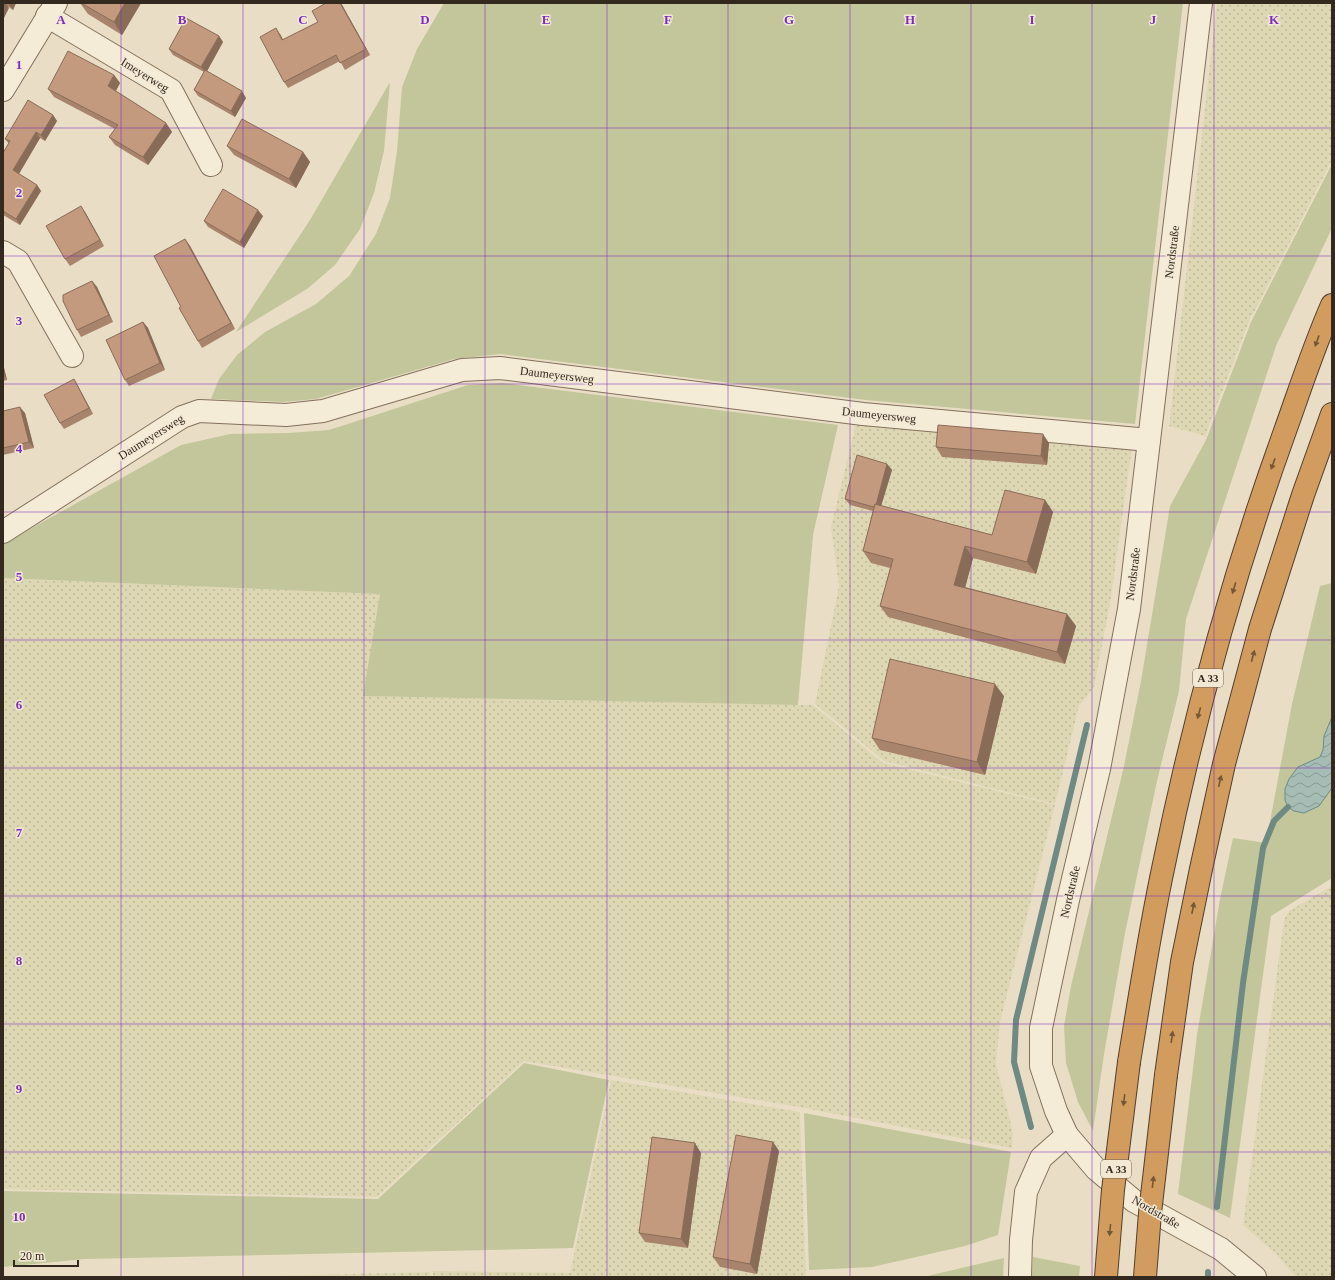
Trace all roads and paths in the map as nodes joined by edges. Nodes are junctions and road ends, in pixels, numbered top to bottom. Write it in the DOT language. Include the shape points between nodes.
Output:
graph roads {
  1 [pos="1202,3"];
  2 [pos="51,10"];
  3 [pos="3,90"];
  4 [pos="211,165"];
  5 [pos="3,252"];
  6 [pos="1332,305"];
  7 [pos="72,356"];
  8 [pos="1332,414"];
  9 [pos="1149,440"];
  10 [pos="3,532"];
  11 [pos="1067,1135"];
  12 [pos="1020,1277"];
  13 [pos="1106,1277"];
  14 [pos="1145,1277"];
  15 [pos="1256,1277"];
  1 -- 9 [label="street, Nordstraße"];
  2 -- 3 [label="street, Imeyerweg"];
  2 -- 4 [label="street, Imeyerweg" via="171,90"];
  5 -- 7 [label="street" via="18,261"];
  6 -- 13 [label="highway, A 33, one-way, bridge" via="1265,486 1223,622 1187,758 1146,954 1129,1062 1113,1190"];
  14 -- 8 [label="highway, one-way, bridge" via="1166,1075 1182,962 1201,869 1224,764 1260,629"];
  9 -- 10 [label="street, Daumeyersweg" via="863,414 500,368 462,370 323,411 286,415 198,411 182,417"];
  9 -- 11 [label="street, Nordstraße" via="1128,617 1099,769 1041,1028 1041,1066"];
  11 -- 12 [label="street" via="1041,1158 1026,1192"];
  11 -- 15 [label="street, Nordstraße" via="1096,1169 1134,1201 1221,1249"];
}
